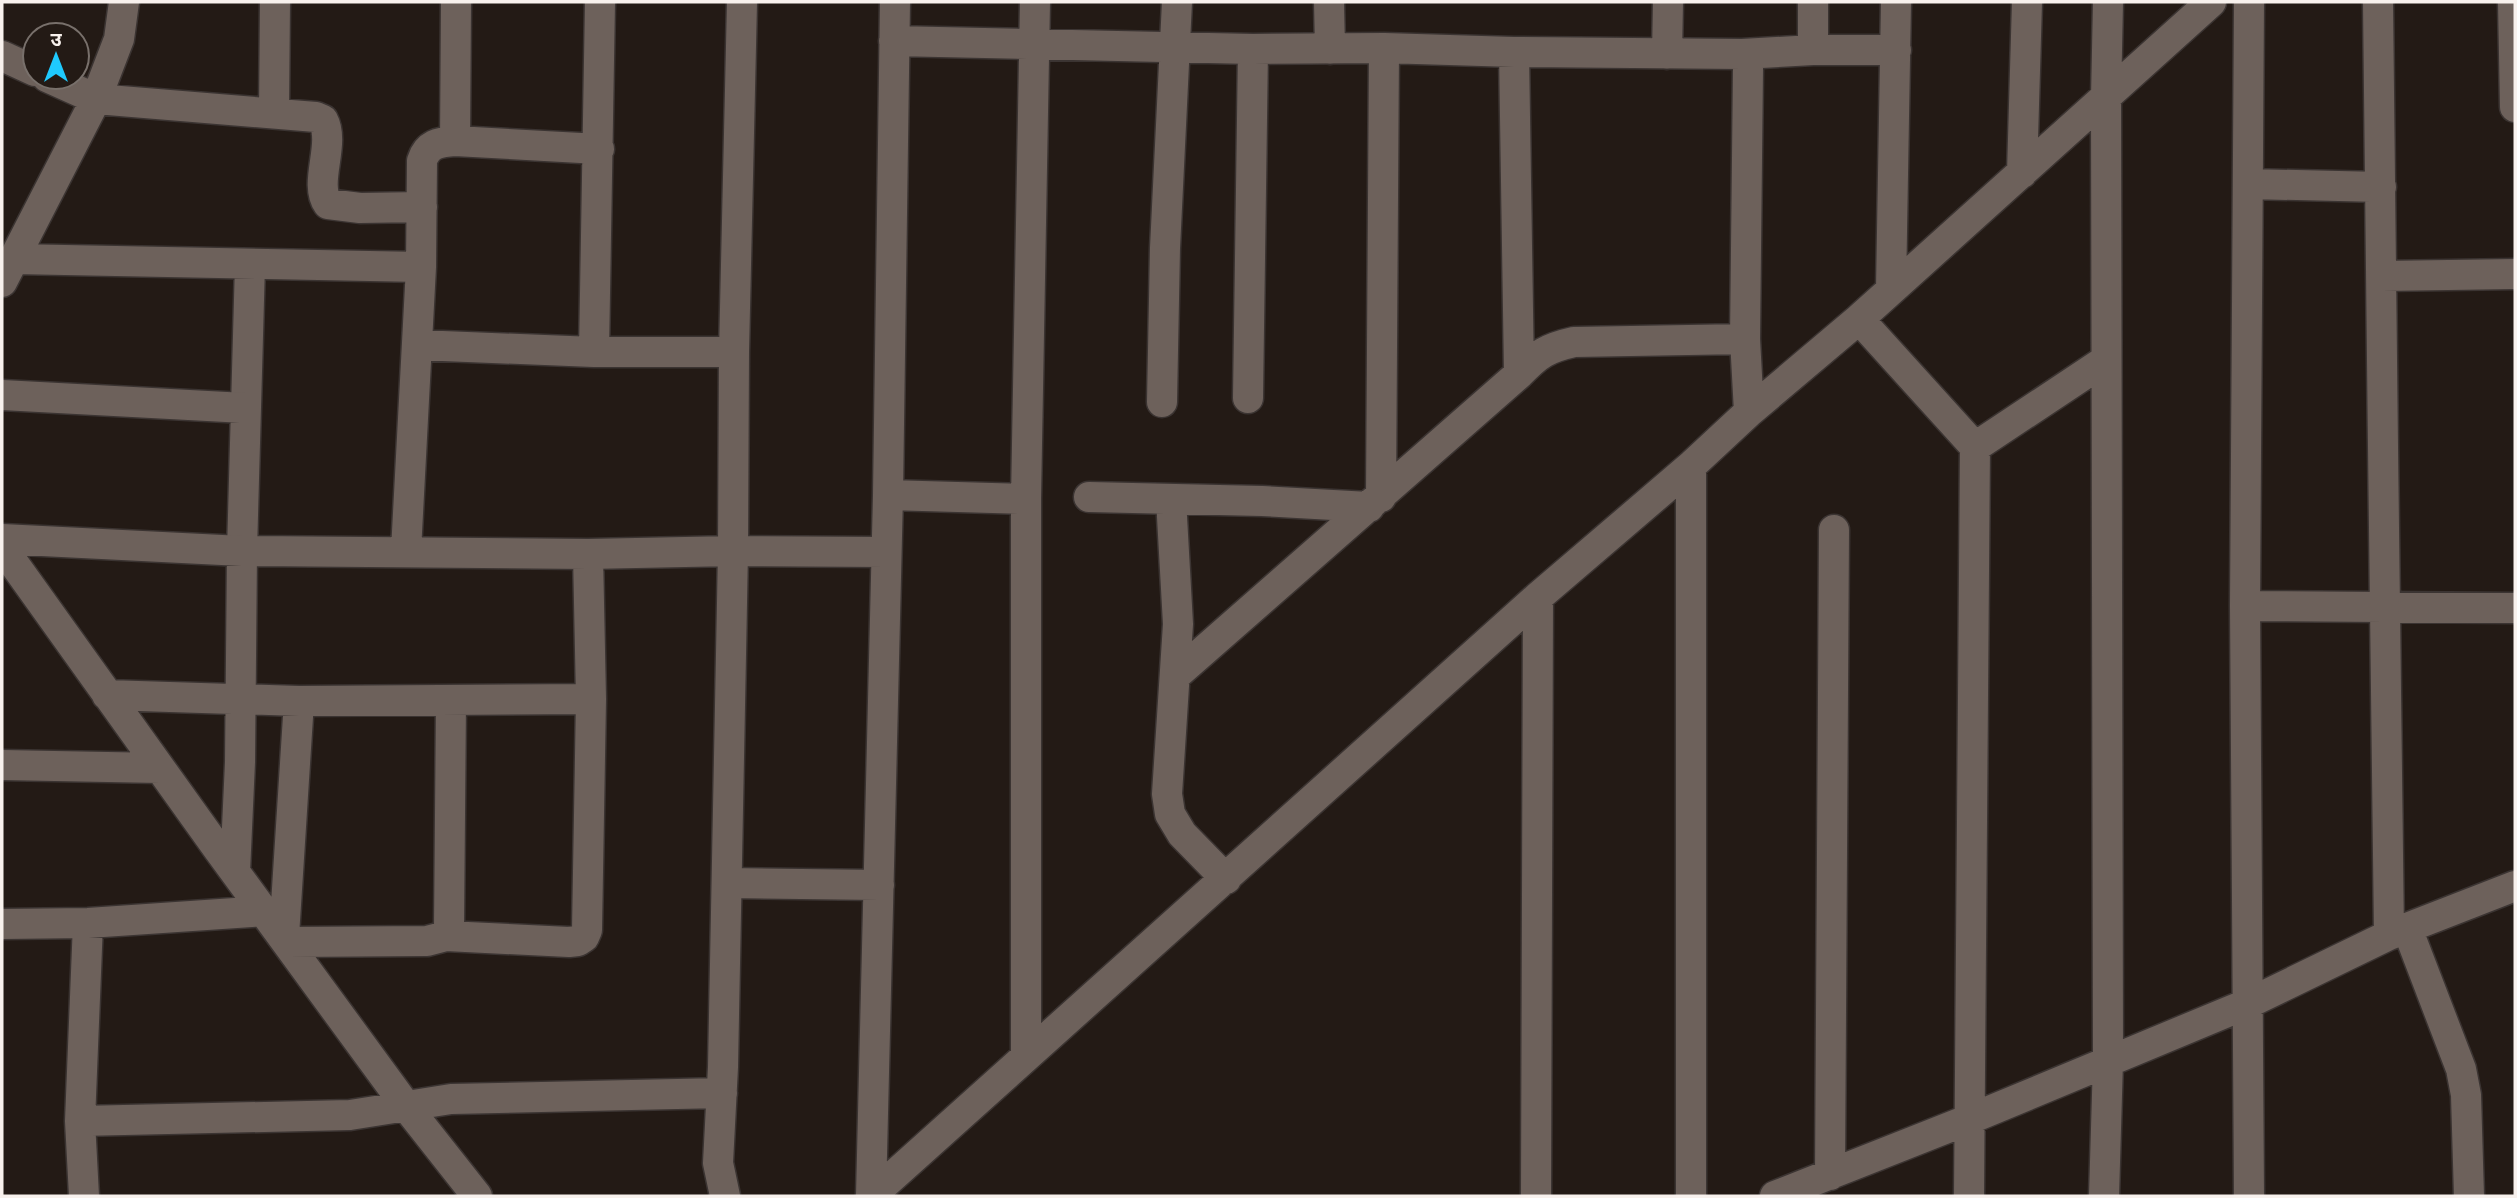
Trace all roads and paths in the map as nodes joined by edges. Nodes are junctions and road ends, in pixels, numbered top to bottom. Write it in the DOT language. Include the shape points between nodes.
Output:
graph roads {
  1 [pos="124,2"];
  2 [pos="275,2"];
  3 [pos="456,2"];
  4 [pos="600,2"];
  5 [pos="742,2"];
  6 [pos="894,2"];
  7 [pos="1035,2"];
  8 [pos="1177,2"];
  9 [pos="1329,2"];
  10 [pos="1668,2"];
  11 [pos="1813,2"];
  12 [pos="1896,2"];
  13 [pos="2027,2"];
  14 [pos="2108,2"];
  15 [pos="2211,2"];
  16 [pos="2249,2"];
  17 [pos="2378,2"];
  18 [pos="2513,2"];
  19 [pos="894,41"];
  20 [pos="1035,44"];
  21 [pos="1173,47"];
  22 [pos="1253,48"];
  23 [pos="1330,48"];
  24 [pos="1384,48"];
  25 [pos="1813,50"];
  26 [pos="1895,50"];
  27 [pos="1514,52"];
  28 [pos="1667,54"];
  29 [pos="1742,54"];
  30 [pos="2,56"];
  31 [pos="21,65"];
  32 [pos="78,91"];
  33 [pos="2106,98"];
  34 [pos="96,99"];
  35 [pos="2515,107"];
  36 [pos="274,112"];
  37 [pos="455,141"];
  38 [pos="599,149"];
  39 [pos="2022,173"];
  40 [pos="2248,184"];
  41 [pos="2381,187"];
  42 [pos="422,207"];
  43 [pos="250,264"];
  44 [pos="421,267"];
  45 [pos="8,271"];
  46 [pos="2515,274"];
  47 [pos="2382,276"];
  48 [pos="1891,289"];
  49 [pos="1859,319"];
  50 [pos="1745,339"];
  51 [pos="418,345"];
  52 [pos="594,352"];
  53 [pos="733,352"];
  54 [pos="2106,360"];
  55 [pos="1519,374"];
  56 [pos="2,395"];
  57 [pos="1248,398"];
  58 [pos="1162,402"];
  59 [pos="245,408"];
  60 [pos="1749,411"];
  61 [pos="1975,447"];
  62 [pos="1691,466"];
  63 [pos="888,495"];
  64 [pos="1089,497"];
  65 [pos="1026,499"];
  66 [pos="1171,499"];
  67 [pos="1375,502"];
  68 [pos="1834,530"];
  69 [pos="2,539"];
  70 [pos="2,547"];
  71 [pos="242,551"];
  72 [pos="406,551"];
  73 [pos="733,551"];
  74 [pos="886,552"];
  75 [pos="588,554"];
  76 [pos="1538,597"];
  77 [pos="2245,607"];
  78 [pos="2383,608"];
  79 [pos="2515,608"];
  80 [pos="1176,675"];
  81 [pos="107,695"];
  82 [pos="241,697"];
  83 [pos="591,699"];
  84 [pos="299,701"];
  85 [pos="451,701"];
  86 [pos="2,765"];
  87 [pos="160,768"];
  88 [pos="235,872"];
  89 [pos="1226,879"];
  90 [pos="727,883"];
  91 [pos="878,885"];
  92 [pos="2515,886"];
  93 [pos="265,911"];
  94 [pos="88,923"];
  95 [pos="2,924"];
  96 [pos="2398,931"];
  97 [pos="446,936"];
  98 [pos="286,939"];
  99 [pos="2249,1003"];
  100 [pos="1026,1056"];
  101 [pos="2108,1061"];
  102 [pos="722,1093"];
  103 [pos="407,1106"];
  104 [pos="1970,1119"];
  105 [pos="80,1121"];
  106 [pos="1830,1175"];
  107 [pos="84,1196"];
  108 [pos="477,1196"];
  109 [pos="724,1196"];
  110 [pos="871,1196"];
  111 [pos="1536,1196"];
  112 [pos="1691,1196"];
  113 [pos="1775,1196"];
  114 [pos="1969,1196"];
  115 [pos="2104,1196"];
  116 [pos="2249,1196"];
  117 [pos="2469,1196"];
  1 -- 34 [label="street" via="120,39"];
  2 -- 36 [label="street"];
  3 -- 37 [label="street"];
  4 -- 38 [label="street"];
  5 -- 53 [label="street"];
  6 -- 19 [label="street"];
  7 -- 20 [label="street"];
  8 -- 21 [label="street"];
  9 -- 23 [label="street"];
  10 -- 28 [label="street"];
  11 -- 25 [label="street"];
  12 -- 26 [label="street"];
  13 -- 39 [label="street"];
  14 -- 33 [label="street"];
  15 -- 33 [label="street"];
  16 -- 40 [label="street"];
  17 -- 41 [label="street"];
  18 -- 35 [label="street"];
  19 -- 20 [label="street"];
  19 -- 63 [label="street"];
  20 -- 21 [label="street"];
  20 -- 65 [label="street"];
  21 -- 22 [label="street"];
  21 -- 58 [label="street"];
  22 -- 23 [label="street"];
  22 -- 57 [label="street"];
  23 -- 24 [label="street"];
  24 -- 27 [label="street"];
  24 -- 67 [label="street"];
  25 -- 26 [label="street"];
  25 -- 29 [label="street"];
  26 -- 48 [label="street"];
  27 -- 28 [label="street"];
  27 -- 55 [label="street"];
  28 -- 29 [label="street"];
  29 -- 50 [label="street" via="1748,68"];
  30 -- 31 [label="street"];
  32 -- 34 [label="street"];
  33 -- 39 [label="street"];
  33 -- 54 [label="street"];
  34 -- 36 [label="street"];
  34 -- 45 [label="street"];
  36 -- 42 [label="street" via="316,117 326,124 323,192 328,204"];
  37 -- 38 [label="street"];
  37 -- 42 [label="street" via="440,142 424,154"];
  38 -- 52 [label="street"];
  39 -- 48 [label="street"];
  40 -- 41 [label="street"];
  40 -- 77 [label="street"];
  41 -- 47 [label="street"];
  42 -- 44 [label="street"];
  43 -- 44 [label="street"];
  43 -- 45 [label="street"];
  43 -- 59 [label="street"];
  44 -- 51 [label="street"];
  46 -- 47 [label="street"];
  47 -- 78 [label="street"];
  48 -- 49 [label="street"];
  49 -- 60 [label="street"];
  49 -- 61 [label="street"];
  50 -- 55 [label="street" via="1574,342 1536,355"];
  50 -- 60 [label="street"];
  51 -- 52 [label="street"];
  51 -- 72 [label="street"];
  52 -- 53 [label="street"];
  53 -- 73 [label="street"];
  54 -- 61 [label="street"];
  54 -- 101 [label="street"];
  55 -- 67 [label="street"];
  56 -- 59 [label="street"];
  59 -- 71 [label="street"];
  60 -- 62 [label="street"];
  61 -- 104 [label="street"];
  62 -- 76 [label="street"];
  62 -- 112 [label="street"];
  63 -- 65 [label="street"];
  63 -- 74 [label="street"];
  64 -- 66 [label="street"];
  65 -- 100 [label="street"];
  66 -- 67 [label="street"];
  66 -- 80 [label="street"];
  67 -- 80 [label="street"];
  68 -- 106 [label="street"];
  69 -- 71 [label="street"];
  70 -- 81 [label="street"];
  71 -- 72 [label="street"];
  71 -- 82 [label="street"];
  72 -- 75 [label="street"];
  73 -- 74 [label="street"];
  73 -- 75 [label="street"];
  73 -- 90 [label="street"];
  74 -- 91 [label="street"];
  75 -- 83 [label="street"];
  76 -- 89 [label="street"];
  76 -- 111 [label="street"];
  77 -- 78 [label="street"];
  77 -- 99 [label="street"];
  78 -- 79 [label="street"];
  78 -- 96 [label="street"];
  80 -- 89 [label="street" via="1167,794 1170,814 1182,834"];
  81 -- 82 [label="street"];
  81 -- 87 [label="street"];
  82 -- 84 [label="street"];
  82 -- 88 [label="street"];
  83 -- 85 [label="street"];
  83 -- 97 [label="street" via="584,937 569,942"];
  84 -- 85 [label="street"];
  84 -- 98 [label="street"];
  85 -- 97 [label="street"];
  86 -- 87 [label="street"];
  87 -- 88 [label="street"];
  88 -- 93 [label="street"];
  89 -- 100 [label="street"];
  90 -- 91 [label="street"];
  90 -- 102 [label="street"];
  91 -- 110 [label="street"];
  92 -- 96 [label="street"];
  93 -- 94 [label="street"];
  93 -- 98 [label="street"];
  94 -- 95 [label="street"];
  94 -- 105 [label="street"];
  96 -- 99 [label="street"];
  96 -- 117 [label="street" via="2461,1069"];
  97 -- 98 [label="street" via="427,941"];
  98 -- 103 [label="street"];
  99 -- 101 [label="street"];
  99 -- 116 [label="street"];
  100 -- 110 [label="street"];
  101 -- 104 [label="street"];
  101 -- 115 [label="street"];
  102 -- 103 [label="street" via="452,1099"];
  102 -- 109 [label="street" via="718,1163"];
  103 -- 105 [label="street" via="350,1115"];
  103 -- 108 [label="street"];
  104 -- 106 [label="street"];
  104 -- 114 [label="street"];
  105 -- 107 [label="street"];
  106 -- 113 [label="street"];
}
